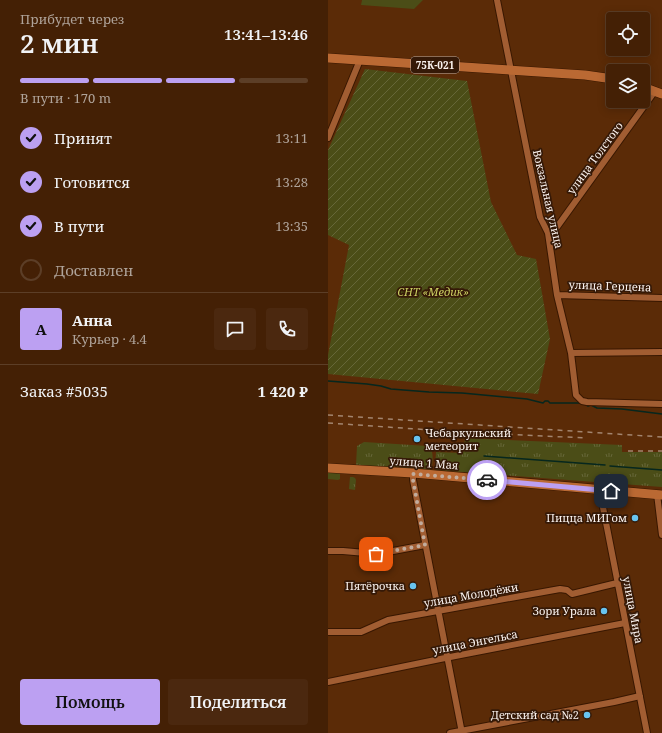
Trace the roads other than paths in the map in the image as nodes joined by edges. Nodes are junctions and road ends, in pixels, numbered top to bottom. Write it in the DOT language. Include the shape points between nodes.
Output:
graph roads {
  1 [pos="498,0"];
  2 [pos="328,58"];
  3 [pos="360,60"];
  4 [pos="511,70"];
  5 [pos="606,78"];
  6 [pos="658,93"];
  7 [pos="328,138"];
  8 [pos="548,233"];
  9 [pos="557,294"];
  10 [pos="662,298"];
  11 [pos="662,352"];
  12 [pos="571,353"];
  13 [pos="662,404"];
  14 [pos="328,468"];
  15 [pos="413,474"];
  16 [pos="601,490"];
  17 [pos="660,495"];
  18 [pos="662,535"];
  19 [pos="425,545"];
  20 [pos="328,551"];
  21 [pos="617,583"];
  22 [pos="438,611"];
  23 [pos="625,623"];
  24 [pos="328,632"];
  25 [pos="447,657"];
  26 [pos="328,682"];
  27 [pos="640,696"];
  28 [pos="462,732"];
  29 [pos="450,733"];
  30 [pos="647,733"];
  1 -- 4 [label="street, Вокзальная улица"];
  2 -- 3 [label="main road, 75К-021"];
  3 -- 4 [label="main road, 75К-021"];
  3 -- 7 [label="street"];
  4 -- 5 [label="main road, 75К-021"];
  4 -- 8 [label="street, Вокзальная улица" via="540,218"];
  6 -- 8 [label="street, улица Толстого" via="557,227"];
  8 -- 9 [label="street, Вокзальная улица"];
  9 -- 10 [label="street, улица Герцена"];
  9 -- 12 [label="street, Вокзальная улица"];
  11 -- 12 [label="street"];
  12 -- 13 [label="street, Вокзальная улица" via="576,395 582,401"];
  14 -- 15 [label="main road, улица 1 Мая"];
  15 -- 16 [label="main road, улица 1 Мая"];
  15 -- 19 [label="street"];
  16 -- 17 [label="main road, улица 1 Мая"];
  16 -- 21 [label="street, улица Мира"];
  17 -- 18 [label="street"];
  19 -- 20 [label="street" via="376,554"];
  19 -- 22 [label="street"];
  21 -- 22 [label="street, улица Молодёжи" via="572,594 560,589"];
  21 -- 23 [label="street, улица Мира"];
  22 -- 24 [label="street, улица Молодёжи" via="388,620 362,632"];
  22 -- 25 [label="street"];
  23 -- 25 [label="street, улица Энгельса"];
  23 -- 27 [label="street, улица Мира"];
  25 -- 26 [label="street, улица Энгельса"];
  25 -- 28 [label="street"];
  27 -- 28 [label="street"];
  27 -- 30 [label="street, улица Мира"];
  28 -- 29 [label="street"];
}
